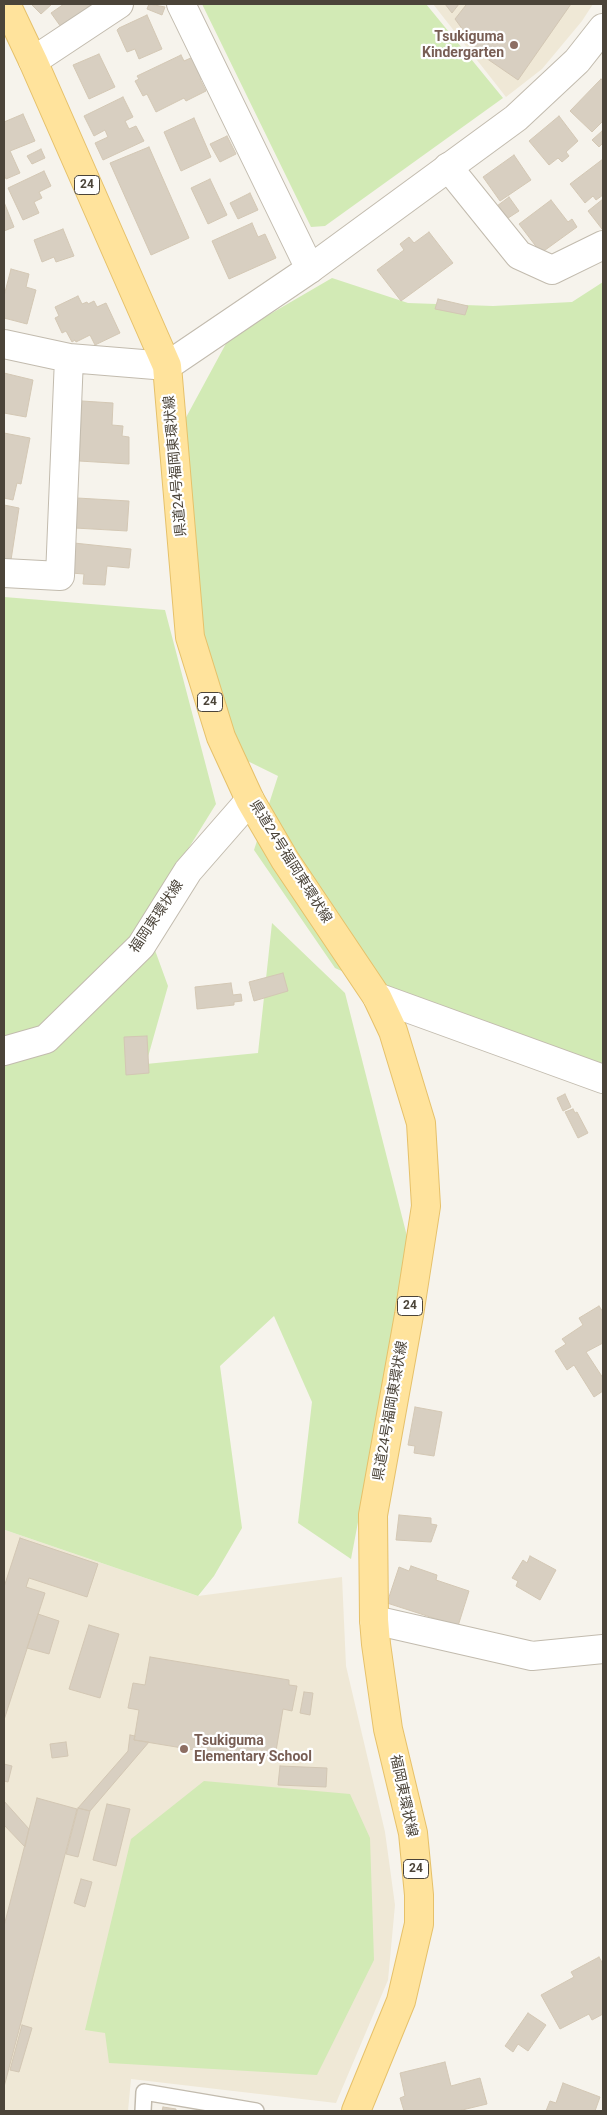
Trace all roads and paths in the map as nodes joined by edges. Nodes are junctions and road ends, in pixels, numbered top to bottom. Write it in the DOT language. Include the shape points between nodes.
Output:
graph roads {
  1 [pos="6,4"];
  2 [pos="119,4"];
  3 [pos="181,4"];
  4 [pos="603,28"];
  5 [pos="33,61"];
  6 [pos="448,167"];
  7 [pos="603,245"];
  8 [pos="310,269"];
  9 [pos="4,344"];
  10 [pos="69,358"];
  11 [pos="167,366"];
  12 [pos="4,573"];
  13 [pos="250,800"];
  14 [pos="377,997"];
  15 [pos="4,1051"];
  16 [pos="603,1079"];
  17 [pos="374,1620"];
  18 [pos="603,1650"];
  19 [pos="143,2111"];
  20 [pos="256,2111"];
  21 [pos="356,2111"];
  1 -- 5 [label="main road, 県道24号福岡東環状線 / 24"];
  2 -- 5 [label="street"];
  3 -- 8 [label="street"];
  4 -- 6 [label="street" via="577,61 516,118"];
  5 -- 11 [label="main road, 県道24号福岡東環状線 / 24"];
  6 -- 7 [label="street" via="519,255 552,270"];
  6 -- 8 [label="street"];
  8 -- 11 [label="street"];
  9 -- 10 [label="street"];
  10 -- 11 [label="street"];
  10 -- 12 [label="street" via="60,576"];
  11 -- 13 [label="main road, 県道24号福岡東環状線 / 24" via="190,637 221,737"];
  13 -- 14 [label="main road, 県道24号福岡東環状線 / 24" via="285,860"];
  13 -- 15 [label="street, 福岡東環状線" via="188,871 141,946 46,1039"];
  14 -- 16 [label="street"];
  14 -- 17 [label="main road, 県道24号福岡東環状線 / 24" via="393,1031 421,1123 426,1206 373,1515"];
  17 -- 18 [label="street" via="532,1656"];
  17 -- 21 [label="main road, 福岡東環状線 / 24" via="388,1729 413,1833 419,1924 401,2001"];
  19 -- 20 [label="lane" via="144,2092"];
}
